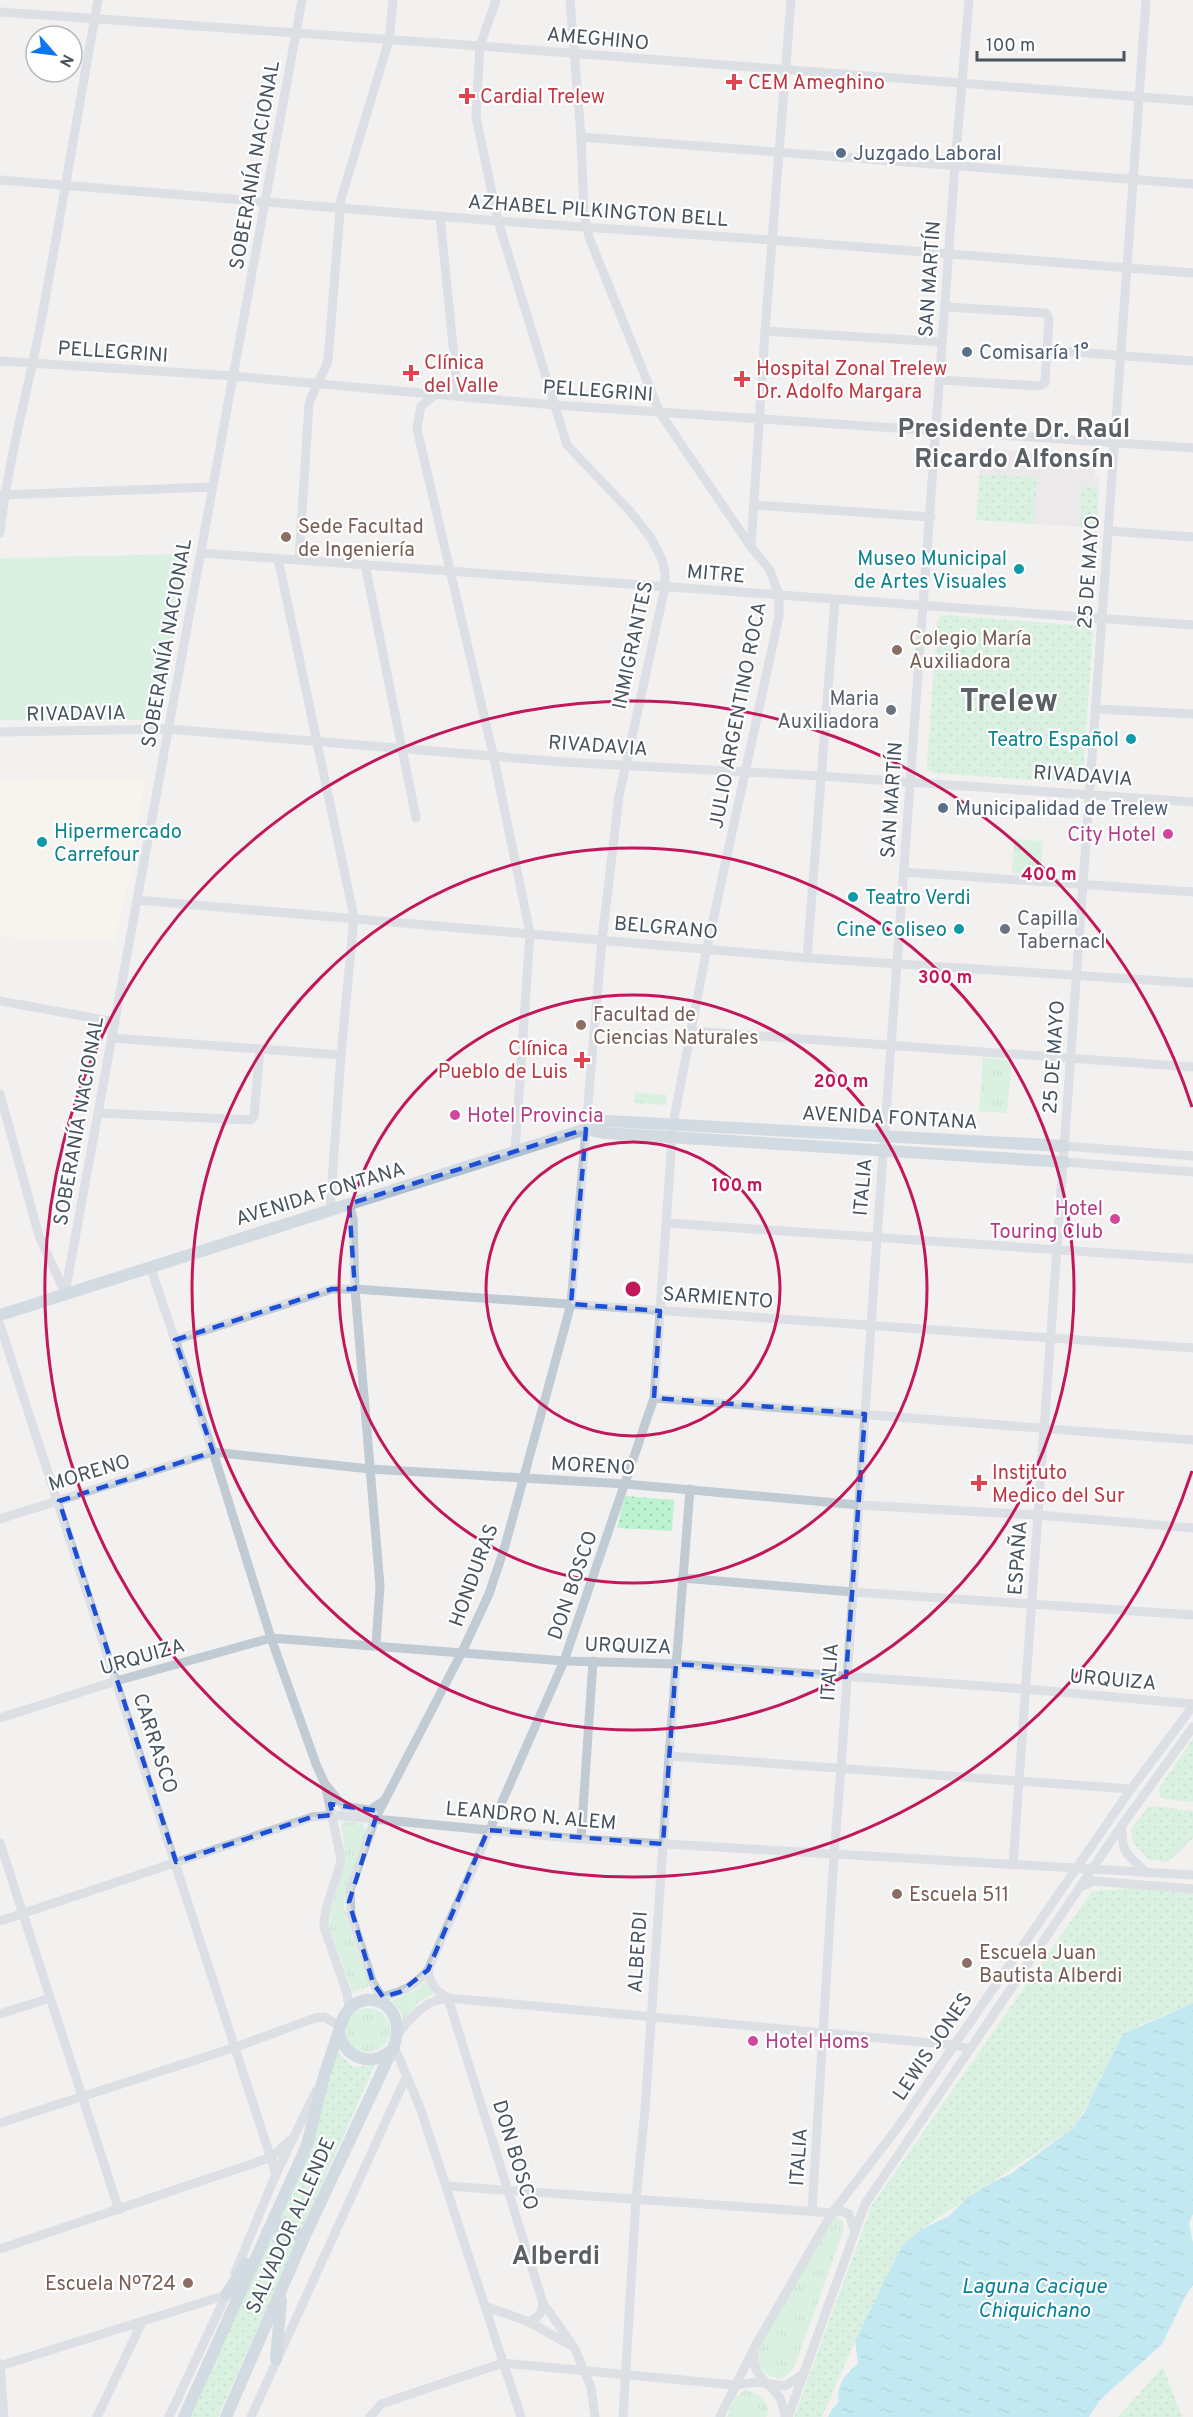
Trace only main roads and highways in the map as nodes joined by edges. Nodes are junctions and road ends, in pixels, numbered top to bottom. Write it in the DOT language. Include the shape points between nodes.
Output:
graph roads {
  1 [pos="673,1130"];
  2 [pos="1064,1146"];
  3 [pos="1065,1162"];
  4 [pos="0,1315"];
  5 [pos="340,2030"];
  6 [pos="393,2048"];
  7 [pos="268,2229"];
  8 [pos="302,2242"];
  9 [pos="283,2287"];
  10 [pos="226,2295"];
  11 [pos="276,2359"];
  12 [pos="184,2417"];
  13 [pos="226,2417"];
  1 -- 2 [label="main road, AVENIDA FONTANA"];
  1 -- 3 [label="main road, AVENIDA FONTANA" via="883,1152"];
  1 -- 4 [label="main road, AVENIDA FONTANA" via="597,1122 515,1152"];
  5 -- 6 [label="main road" via="342,2043 355,2057 374,2060"];
  5 -- 6 [label="main road, SALVADOR ALLENDE" via="349,2008 356,2003 381,2001 395,2014 399,2033"];
  5 -- 7 [label="main road, SALVADOR ALLENDE" via="307,2145"];
  6 -- 8 [label="main road, SALVADOR ALLENDE"];
  7 -- 8 [label="main road" via="285,2224 293,2227"];
  7 -- 10 [label="main road"];
  7 -- 12 [label="main road, SALVADOR ALLENDE"];
  8 -- 9 [label="main road, SALVADOR ALLENDE"];
  9 -- 11 [label="main road"];
  9 -- 13 [label="main road, SALVADOR ALLENDE"];
}
